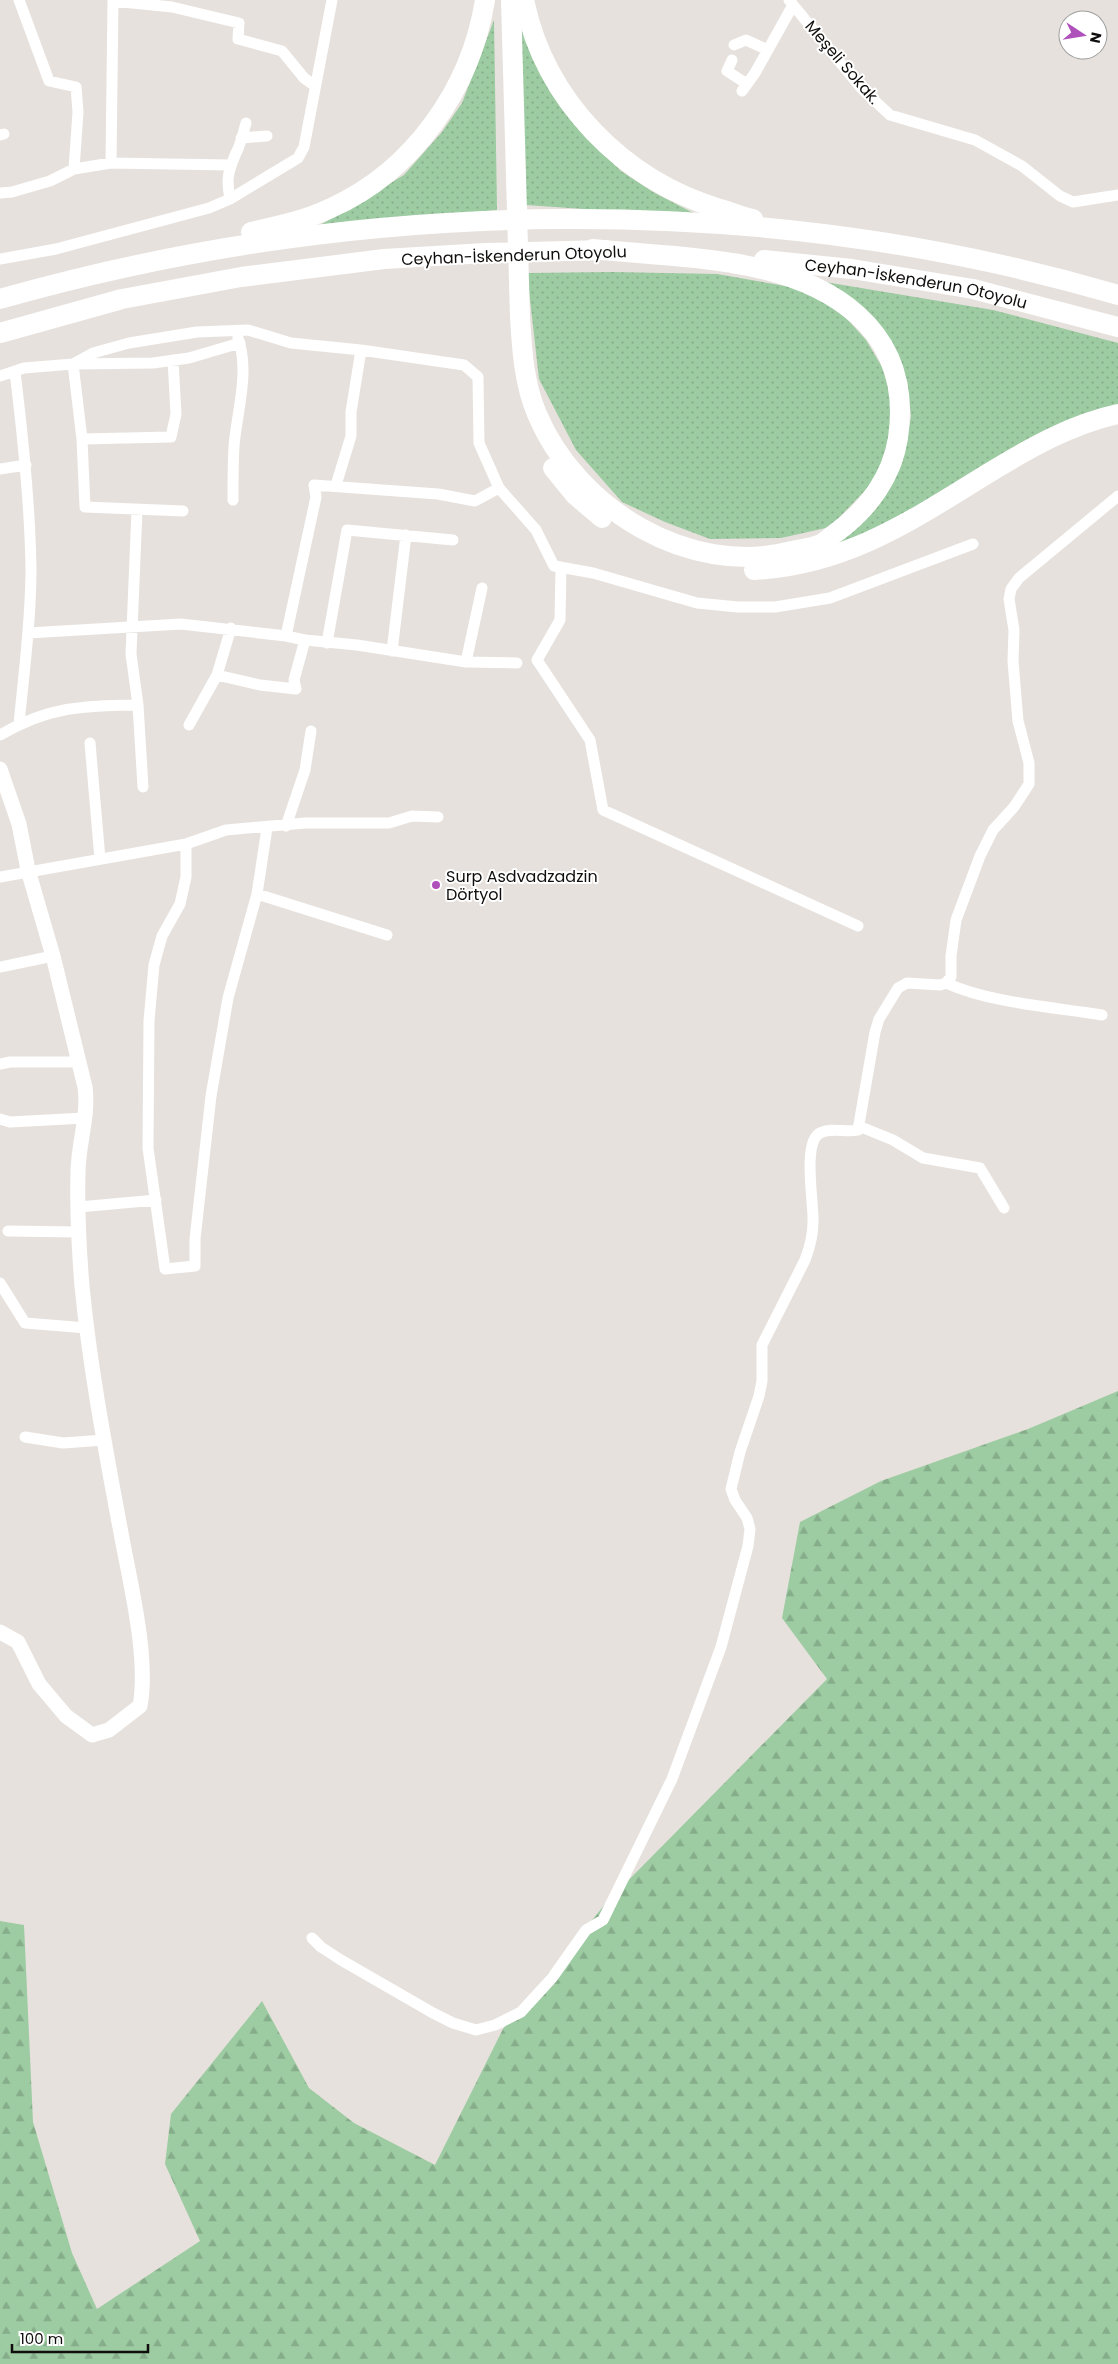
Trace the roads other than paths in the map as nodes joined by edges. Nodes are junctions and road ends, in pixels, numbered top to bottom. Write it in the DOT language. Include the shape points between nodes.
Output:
graph roads {
  1 [pos="19,0"];
  2 [pos="332,0"];
  3 [pos="484,0"];
  4 [pos="497,0"];
  5 [pos="511,0"];
  6 [pos="524,0"];
  7 [pos="113,1"];
  8 [pos="791,2"];
  9 [pos="734,45"];
  10 [pos="768,50"];
  11 [pos="732,60"];
  12 [pos="315,86"];
  13 [pos="246,123"];
  14 [pos="267,136"];
  15 [pos="241,138"];
  16 [pos="111,163"];
  17 [pos="230,164"];
  18 [pos="74,169"];
  19 [pos="0,193"];
  20 [pos="1118,194"];
  21 [pos="230,199"];
  22 [pos="593,250"];
  23 [pos="0,258"];
  24 [pos="979,259"];
  25 [pos="1118,295"];
  26 [pos="1,298"];
  27 [pos="1118,327"];
  28 [pos="235,330"];
  29 [pos="0,333"];
  30 [pos="240,343"];
  31 [pos="361,350"];
  32 [pos="173,360"];
  33 [pos="73,364"];
  34 [pos="15,372"];
  35 [pos="0,376"];
  36 [pos="1118,414"];
  37 [pos="82,439"];
  38 [pos="26,465"];
  39 [pos="0,469"];
  40 [pos="336,485"];
  41 [pos="499,488"];
  42 [pos="1118,496"];
  43 [pos="233,500"];
  44 [pos="138,510"];
  45 [pos="183,511"];
  46 [pos="406,535"];
  47 [pos="453,540"];
  48 [pos="972,544"];
  49 [pos="561,568"];
  50 [pos="482,588"];
  51 [pos="130,626"];
  52 [pos="231,628"];
  53 [pos="28,633"];
  54 [pos="286,636"];
  55 [pos="305,640"];
  56 [pos="326,643"];
  57 [pos="392,650"];
  58 [pos="466,662"];
  59 [pos="517,663"];
  60 [pos="217,675"];
  61 [pos="138,704"];
  62 [pos="19,724"];
  63 [pos="189,725"];
  64 [pos="311,730"];
  65 [pos="0,735"];
  66 [pos="90,743"];
  67 [pos="1,776"];
  68 [pos="143,787"];
  69 [pos="438,818"];
  70 [pos="286,826"];
  71 [pos="267,828"];
  72 [pos="186,844"];
  73 [pos="100,859"];
  74 [pos="28,870"];
  75 [pos="0,877"];
  76 [pos="257,894"];
  77 [pos="858,926"];
  78 [pos="387,935"];
  79 [pos="53,956"];
  80 [pos="0,968"];
  81 [pos="946,983"];
  82 [pos="1102,1015"];
  83 [pos="78,1062"];
  84 [pos="0,1064"];
  85 [pos="85,1118"];
  86 [pos="0,1119"];
  87 [pos="858,1130"];
  88 [pos="156,1200"];
  89 [pos="79,1207"];
  90 [pos="1004,1208"];
  91 [pos="8,1231"];
  92 [pos="78,1232"];
  93 [pos="0,1283"];
  94 [pos="87,1328"];
  95 [pos="25,1436"];
  96 [pos="104,1440"];
  97 [pos="0,1632"];
  98 [pos="312,1938"];
  1 -- 18 [label="street" via="49,81 76,87 78,112"];
  2 -- 12 [label="street"];
  3 -- 26 [label="highway" via="469,60 450,100 396,166 365,190 294,223 112,264"];
  4 -- 36 [label="highway" via="506,317 512,368 526,418 549,462 575,495 605,521 636,541 672,558 696,564 744,570 782,568 832,558 877,539 1031,448 1071,429"];
  5 -- 22 [label="highway" via="524,368 536,414 559,455 613,511 675,544 706,553 742,558 769,556 821,544 870,502 885,477 896,448 901,418 899,387 891,360 879,339 852,308 822,290 782,274 732,262"];
  6 -- 24 [label="highway" via="538,46 554,81 577,113 600,140 636,169 666,187 702,204 749,218"];
  7 -- 12 [label="street" via="172,7 239,23 238,39 282,51 304,78"];
  7 -- 16 [label="street"];
  8 -- 10 [label="street"];
  8 -- 20 [label="street, Meşeli Sokak." via="862,89 890,115 975,140 1022,166 1060,196 1073,202"];
  9 -- 10 [label="street" via="746,40"];
  10 -- 11 [label="street" via="744,87 727,71"];
  12 -- 21 [label="street" via="304,146 298,158"];
  13 -- 15 [label="street"];
  14 -- 15 [label="street"];
  15 -- 17 [label="street"];
  16 -- 17 [label="street"];
  16 -- 18 [label="street"];
  17 -- 21 [label="street" via="227,183"];
  18 -- 19 [label="street" via="50,181"];
  21 -- 23 [label="street" via="209,208 56,249"];
  22 -- 27 [label="highway, Ceyhan-İskenderun Otoyolu" via="730,257 852,269 973,289"];
  22 -- 29 [label="highway, Ceyhan-İskenderun Otoyolu" via="485,252 384,259 240,277 122,299"];
  24 -- 25 [label="highway, Ceyhan-İskenderun Otoyolu"];
  24 -- 26 [label="highway, Ceyhan-İskenderun Otoyolu" via="856,238 733,226 594,219 484,221 381,227 236,246 115,268"];
  28 -- 30 [label="street"];
  28 -- 31 [label="street" via="248,330 291,343"];
  28 -- 33 [label="street" via="197,332 129,343 93,353"];
  30 -- 32 [label="street"];
  30 -- 43 [label="street" via="243,372 234,446"];
  31 -- 40 [label="street" via="351,412 352,436"];
  31 -- 41 [label="street" via="464,365 478,377 479,442"];
  32 -- 33 [label="street" via="152,364"];
  32 -- 37 [label="street" via="176,414 171,437"];
  33 -- 34 [label="street" via="24,368"];
  33 -- 37 [label="street"];
  34 -- 35 [label="street"];
  34 -- 38 [label="street"];
  37 -- 44 [label="street" via="85,507"];
  38 -- 39 [label="street"];
  38 -- 53 [label="street" via="31,570"];
  40 -- 41 [label="street" via="438,494 475,501"];
  40 -- 54 [label="street" via="314,485 316,497"];
  41 -- 49 [label="street" via="536,530 554,566"];
  42 -- 81 [label="street" via="1019,578 1011,589 1015,690 1018,721 1029,763 1029,784 993,830 980,856 956,920 951,977"];
  44 -- 45 [label="street"];
  44 -- 51 [label="street"];
  46 -- 47 [label="street"];
  46 -- 56 [label="street" via="347,530"];
  46 -- 57 [label="street"];
  48 -- 49 [label="street" via="830,598 775,607 738,608 697,603 593,573"];
  49 -- 77 [label="street" via="560,620 537,660 590,740 603,810"];
  50 -- 58 [label="street"];
  51 -- 52 [label="street" via="181,624"];
  51 -- 53 [label="street"];
  51 -- 61 [label="street"];
  52 -- 54 [label="street"];
  52 -- 60 [label="street"];
  53 -- 62 [label="street"];
  54 -- 55 [label="street"];
  55 -- 56 [label="street"];
  55 -- 60 [label="street" via="294,680 296,689"];
  56 -- 57 [label="street"];
  57 -- 58 [label="street"];
  58 -- 59 [label="street"];
  60 -- 63 [label="street"];
  61 -- 62 [label="street" via="59,710"];
  61 -- 68 [label="street"];
  62 -- 65 [label="street"];
  64 -- 70 [label="street" via="305,770"];
  66 -- 73 [label="street"];
  67 -- 74 [label="street" via="19,824"];
  69 -- 70 [label="street" via="412,816 389,822"];
  70 -- 71 [label="street"];
  71 -- 72 [label="street" via="226,830"];
  71 -- 76 [label="street"];
  72 -- 73 [label="street"];
  72 -- 88 [label="street" via="186,877 180,904 162,936 154,964 149,1021 148,1148"];
  73 -- 74 [label="street"];
  74 -- 75 [label="street"];
  74 -- 79 [label="street"];
  76 -- 78 [label="street"];
  76 -- 88 [label="street" via="228,998 211,1096 195,1239 195,1266 165,1269"];
  79 -- 80 [label="street"];
  79 -- 83 [label="street"];
  81 -- 82 [label="street" via="988,996"];
  81 -- 87 [label="street" via="906,982 890,1001 875,1032"];
  83 -- 84 [label="street"];
  83 -- 85 [label="street" via="86,1096"];
  85 -- 86 [label="street" via="10,1122"];
  85 -- 89 [label="street" via="78,1172"];
  87 -- 90 [label="street" via="861,1127 893,1140 923,1158 980,1168"];
  87 -- 98 [label="street" via="828,1130 819,1133 812,1145 813,1224 810,1245 806,1260 762,1345 759,1396 740,1452 732,1489 750,1529 740,1580 721,1647 679,1764 603,1920 586,1930 552,1978 521,2012 476,2030 426,2010 341,1960"];
  88 -- 89 [label="street"];
  89 -- 92 [label="street"];
  91 -- 92 [label="street"];
  92 -- 94 [label="street"];
  93 -- 94 [label="street" via="25,1323"];
  94 -- 96 [label="street"];
  95 -- 96 [label="street" via="63,1443"];
  96 -- 97 [label="street" via="134,1603 140,1650 140,1706 109,1730 92,1735 66,1716 39,1684 18,1642"];
}
